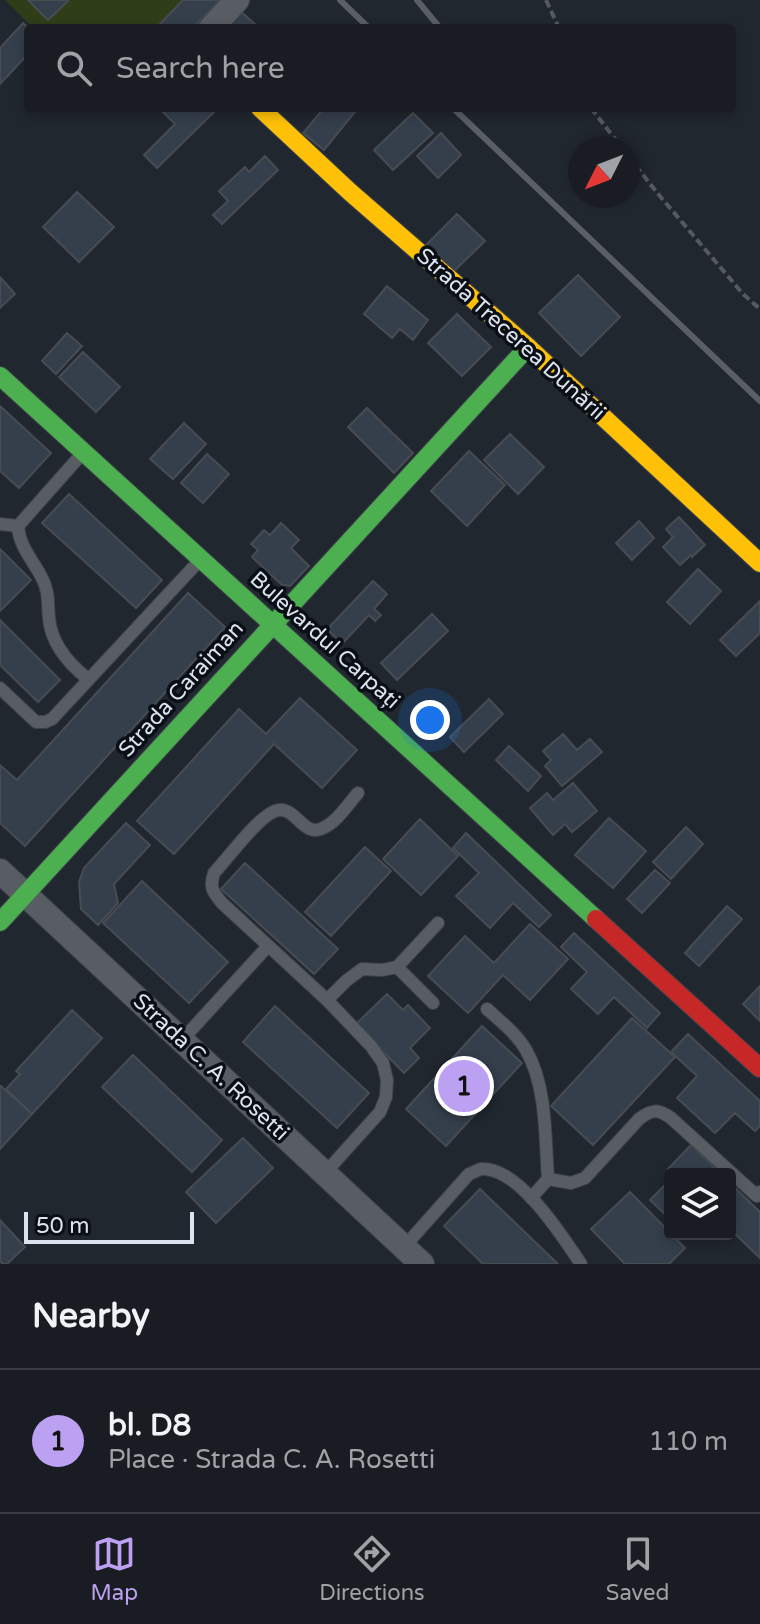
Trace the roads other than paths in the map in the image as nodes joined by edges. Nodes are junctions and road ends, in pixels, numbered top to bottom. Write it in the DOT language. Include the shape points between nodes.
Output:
graph roads {
  1 [pos="237,0"];
  2 [pos="215,24"];
  3 [pos="264,112"];
  4 [pos="528,347"];
  5 [pos="0,376"];
  6 [pos="83,452"];
  7 [pos="0,524"];
  8 [pos="18,526"];
  9 [pos="201,559"];
  10 [pos="760,563"];
  11 [pos="272,624"];
  12 [pos="88,679"];
  13 [pos="0,688"];
  14 [pos="358,793"];
  15 [pos="0,871"];
  16 [pos="26,895"];
  17 [pos="0,922"];
  18 [pos="438,923"];
  19 [pos="268,946"];
  20 [pos="397,967"];
  21 [pos="327,1000"];
  22 [pos="433,1003"];
  23 [pos="487,1009"];
  24 [pos="182,1040"];
  25 [pos="760,1068"];
  26 [pos="325,1173"];
  27 [pos="548,1179"];
  28 [pos="759,1196"];
  29 [pos="531,1198"];
  30 [pos="404,1247"];
  31 [pos="422,1264"];
  32 [pos="581,1264"];
  1 -- 2 [label="street"];
  3 -- 4 [label="street, Strada Trecerea Dunării"];
  4 -- 10 [label="street, Strada Trecerea Dunării"];
  4 -- 11 [label="street, Strada Caraiman"];
  5 -- 6 [label="street, Bulevardul Carpați"];
  6 -- 8 [label="lane"];
  6 -- 9 [label="street, Bulevardul Carpați"];
  7 -- 8 [label="lane"];
  8 -- 12 [label="lane" via="18,538 49,599 52,636"];
  9 -- 11 [label="street, Bulevardul Carpați"];
  9 -- 12 [label="lane"];
  11 -- 16 [label="street, Strada Caraiman"];
  11 -- 25 [label="street, Bulevardul Carpați"];
  12 -- 13 [label="lane" via="45,722 36,722"];
  14 -- 19 [label="lane" via="320,831 276,810 214,873 213,892"];
  15 -- 16 [label="street, Strada C. A. Rosetti"];
  16 -- 17 [label="street, Strada Caraiman"];
  16 -- 24 [label="street, Strada C. A. Rosetti"];
  18 -- 20 [label="lane"];
  19 -- 21 [label="lane"];
  19 -- 24 [label="lane"];
  20 -- 21 [label="lane" via="362,969"];
  20 -- 22 [label="lane"];
  21 -- 26 [label="lane" via="371,1046 387,1080 380,1112"];
  23 -- 27 [label="lane" via="526,1049 536,1073"];
  24 -- 26 [label="street, Strada C. A. Rosetti"];
  26 -- 30 [label="street, Strada C. A. Rosetti"];
  27 -- 28 [label="lane" via="571,1183 585,1178 639,1119 660,1110"];
  27 -- 29 [label="lane"];
  29 -- 30 [label="lane" via="509,1179 481,1169 469,1174"];
  29 -- 32 [label="lane"];
  30 -- 31 [label="street, Strada C. A. Rosetti"];
}
